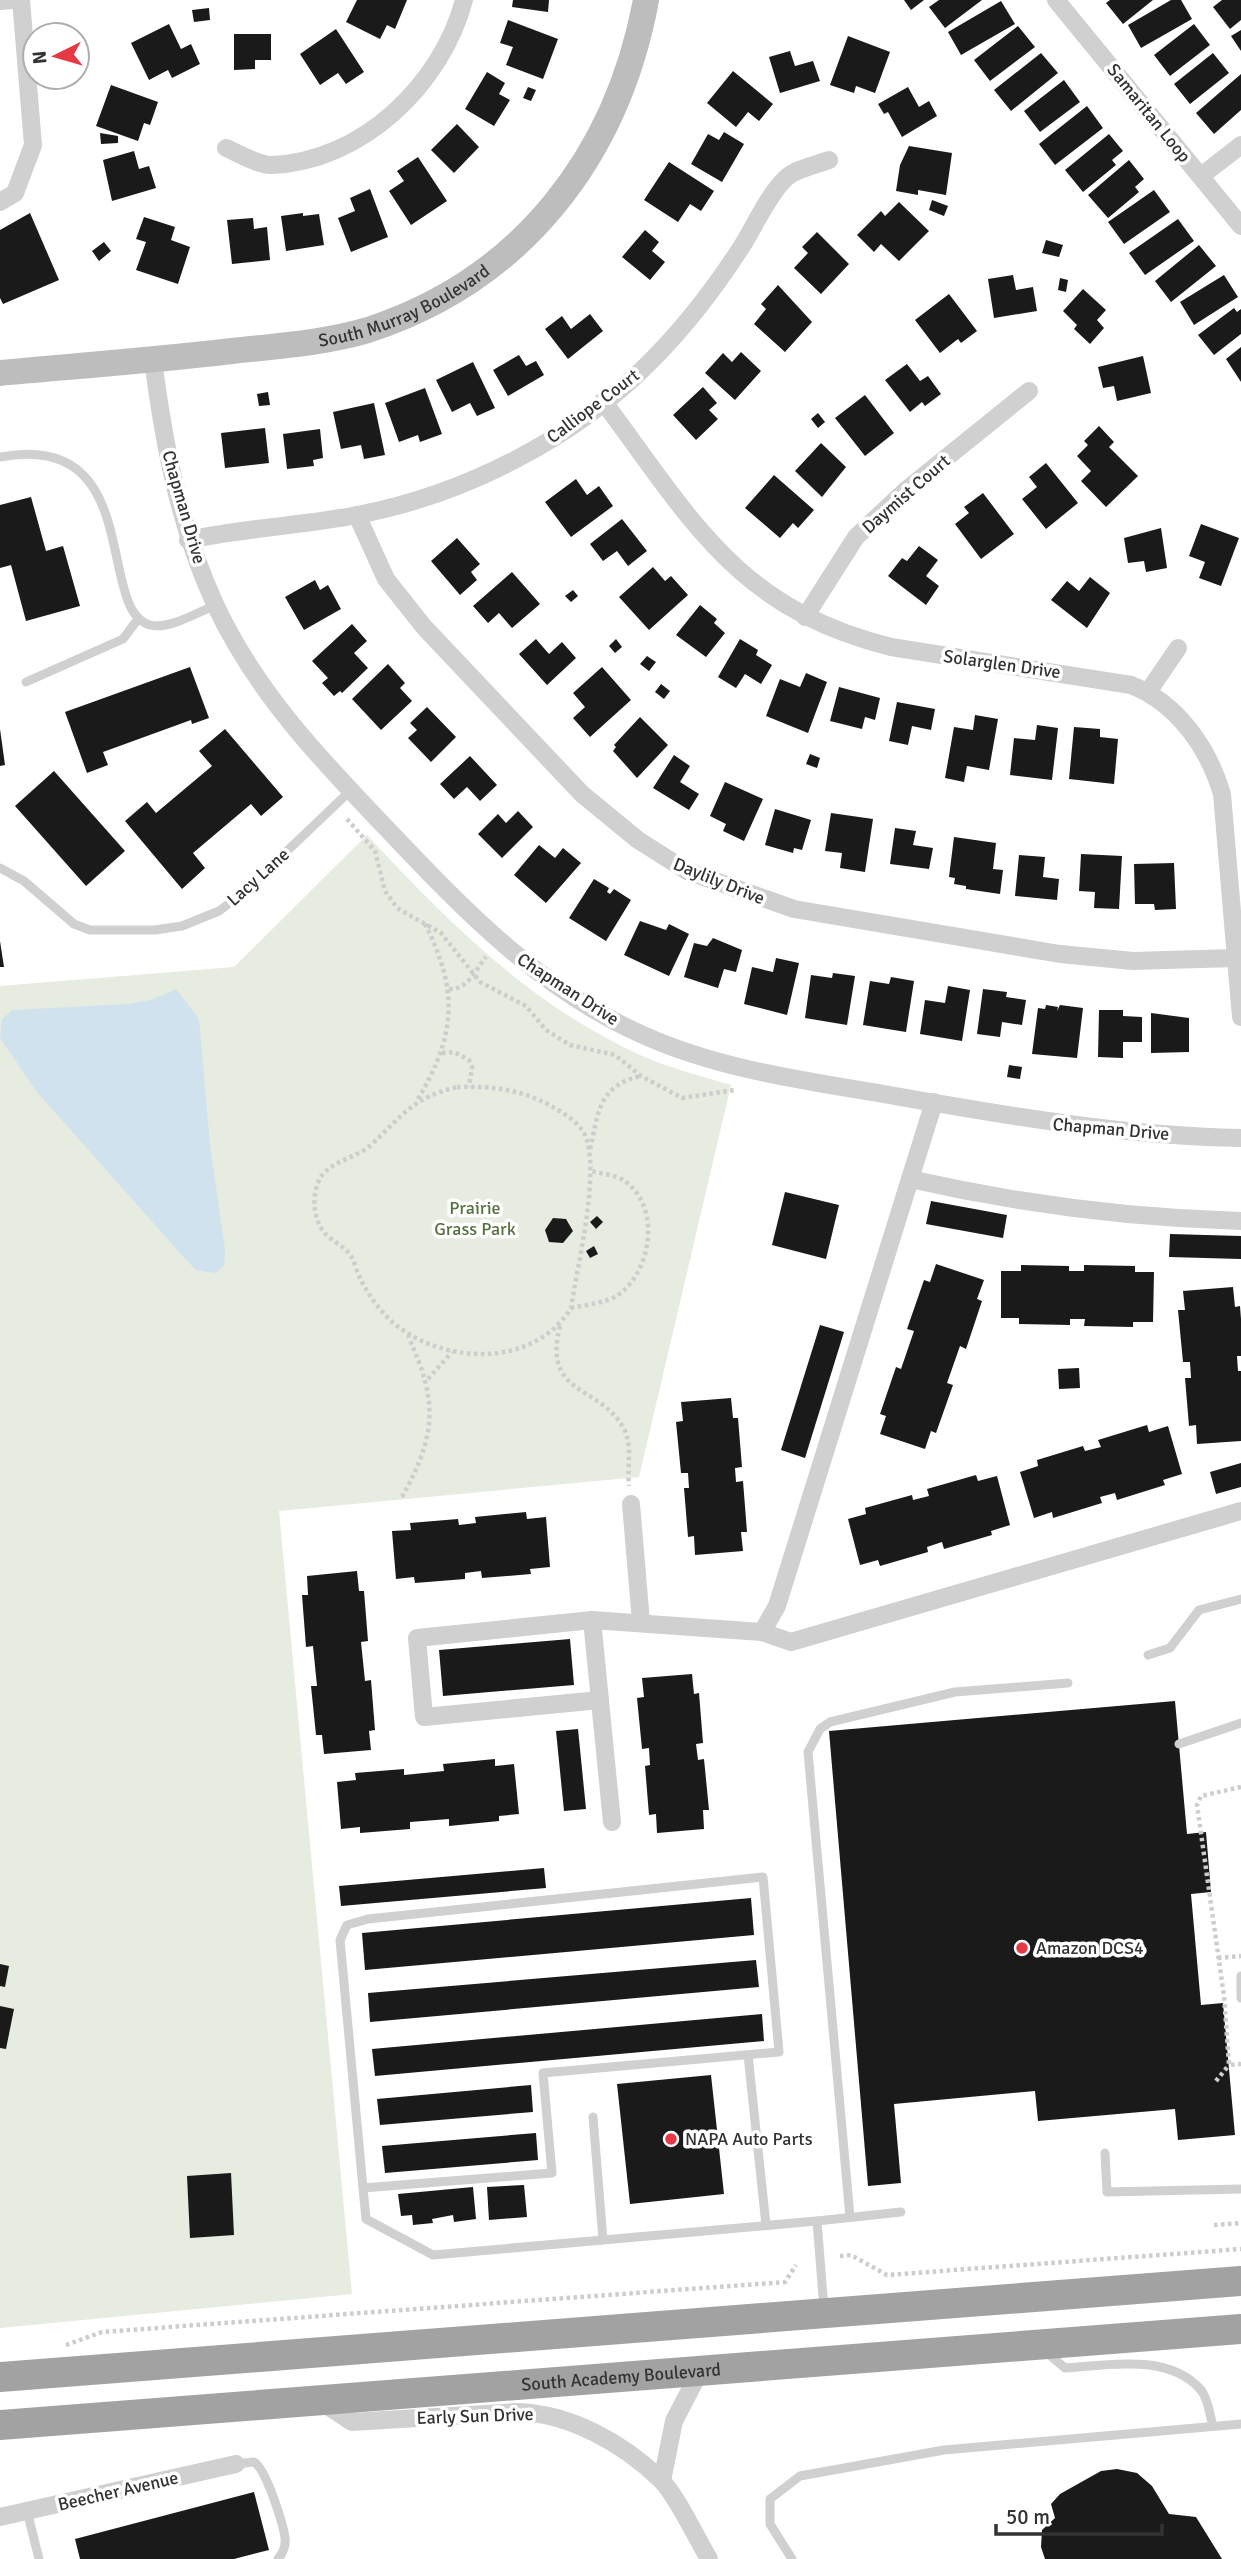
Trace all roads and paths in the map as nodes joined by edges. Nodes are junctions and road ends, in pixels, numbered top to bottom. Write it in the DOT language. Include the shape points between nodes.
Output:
graph roads {
  1 [pos="12,0"];
  2 [pos="21,0"];
  3 [pos="464,0"];
  4 [pos="646,0"];
  5 [pos="1056,0"];
  6 [pos="0,1"];
  7 [pos="1241,145"];
  8 [pos="226,148"];
  9 [pos="829,160"];
  10 [pos="1201,176"];
  11 [pos="0,202"];
  12 [pos="1241,226"];
  13 [pos="153,360"];
  14 [pos="0,373"];
  15 [pos="1029,391"];
  16 [pos="603,401"];
  17 [pos="0,457"];
  18 [pos="357,515"];
  19 [pos="188,540"];
  20 [pos="216,605"];
  21 [pos="805,617"];
  22 [pos="138,619"];
  23 [pos="1178,648"];
  24 [pos="26,682"];
  25 [pos="1148,692"];
  26 [pos="350,791"];
  27 [pos="335,805"];
  28 [pos="0,868"];
  29 [pos="425,924"];
  30 [pos="486,957"];
  31 [pos="1235,958"];
  32 [pos="472,974"];
  33 [pos="449,989"];
  34 [pos="1241,1017"];
  35 [pos="442,1053"];
  36 [pos="641,1076"];
  37 [pos="469,1087"];
  38 [pos="735,1090"];
  39 [pos="418,1100"];
  40 [pos="934,1102"];
  41 [pos="1241,1138"];
  42 [pos="590,1152"];
  43 [pos="592,1171"];
  44 [pos="910,1179"];
  45 [pos="1241,1221"];
  46 [pos="571,1308"];
  47 [pos="560,1325"];
  48 [pos="408,1335"];
  49 [pos="452,1352"];
  50 [pos="427,1380"];
  51 [pos="402,1497"];
  52 [pos="631,1504"];
  53 [pos="1241,1511"];
  54 [pos="1241,1599"];
  55 [pos="592,1620"];
  56 [pos="641,1622"];
  57 [pos="762,1632"];
  58 [pos="1148,1656"];
  59 [pos="1068,1683"];
  60 [pos="600,1700"];
  61 [pos="1241,1723"];
  62 [pos="1179,1744"];
  63 [pos="1241,1787"];
  64 [pos="612,1822"];
  65 [pos="1241,1956"];
  66 [pos="1218,1958"];
  67 [pos="1241,1976"];
  68 [pos="1241,1998"];
  69 [pos="748,2055"];
  70 [pos="1241,2064"];
  71 [pos="1229,2065"];
  72 [pos="1216,2081"];
  73 [pos="593,2117"];
  74 [pos="1105,2153"];
  75 [pos="363,2188"];
  76 [pos="1241,2189"];
  77 [pos="901,2212"];
  78 [pos="850,2217"];
  79 [pos="817,2221"];
  80 [pos="1241,2222"];
  81 [pos="766,2225"];
  82 [pos="1214,2225"];
  83 [pos="603,2240"];
  84 [pos="1241,2249"];
  85 [pos="840,2256"];
  86 [pos="796,2265"];
  87 [pos="1241,2281"];
  88 [pos="825,2314"];
  89 [pos="1241,2329"];
  90 [pos="1038,2345"];
  91 [pos="54,2350"];
  92 [pos="699,2373"];
  93 [pos="0,2377"];
  94 [pos="317,2399"];
  95 [pos="1241,2424"];
  96 [pos="0,2425"];
  97 [pos="1213,2426"];
  98 [pos="236,2464"];
  99 [pos="662,2481"];
  100 [pos="27,2511"];
  101 [pos="0,2517"];
  102 [pos="39,2559"];
  103 [pos="278,2559"];
  104 [pos="709,2559"];
  105 [pos="792,2559"];
  1 -- 6 [label="street"];
  2 -- 11 [label="street" via="33,145 22,181 15,193"];
  3 -- 8 [label="street" via="444,52 424,82 372,129 341,147 269,165"];
  4 -- 13 [label="main road, South Murray Boulevard" via="624,89 604,132 548,213 482,272 410,314 367,330"];
  5 -- 10 [label="street, Samaritan Loop"];
  7 -- 10 [label="street"];
  9 -- 16 [label="street, Calliope Court" via="786,177 706,299 648,364"];
  10 -- 12 [label="street, Samaritan Loop"];
  13 -- 14 [label="main road, South Murray Boulevard"];
  13 -- 19 [label="street, Chapman Drive" via="161,422"];
  15 -- 21 [label="street, Daymist Court" via="905,491 856,537"];
  16 -- 18 [label="street, Calliope Court" via="565,430 494,468 411,501"];
  16 -- 21 [label="street, Solarglen Drive" via="701,533 744,576"];
  17 -- 22 [label="lane" via="48,454 73,466 86,479 104,512 129,604"];
  18 -- 19 [label="street, Calliope Court"];
  18 -- 31 [label="street, Daylily Drive" via="386,579 424,626 582,794 628,833 687,871 794,908 1046,951 1133,961"];
  19 -- 20 [label="street, Chapman Drive"];
  20 -- 22 [label="lane" via="162,626"];
  20 -- 26 [label="street, Chapman Drive" via="273,701"];
  21 -- 25 [label="street, Solarglen Drive" via="891,647 1110,680"];
  22 -- 24 [label="lane" via="123,639"];
  23 -- 25 [label="street"];
  25 -- 31 [label="street, Solarglen Drive" via="1182,720 1215,771 1225,820"];
  26 -- 27 [label="lane, Lacy Lane"];
  26 -- 40 [label="street, Chapman Drive" via="499,941 531,968 614,1021 725,1065"];
  27 -- 28 [label="lane, Lacy Lane" via="243,893 219,911 182,926 90,930 74,924 24,881"];
  27 -- 29 [label="path" via="375,851 385,891 397,908"];
  29 -- 32 [label="path" via="441,933"];
  29 -- 33 [label="path"];
  30 -- 32 [label="path"];
  31 -- 34 [label="street, Solarglen Drive"];
  32 -- 33 [label="path" via="458,989"];
  32 -- 36 [label="path" via="526,1006 546,1030 570,1045 615,1055"];
  33 -- 35 [label="path" via="449,1024"];
  35 -- 37 [label="path" via="454,1052 469,1060"];
  35 -- 39 [label="path"];
  36 -- 38 [label="path" via="682,1098"];
  36 -- 42 [label="path" via="617,1086 598,1105"];
  37 -- 39 [label="path"];
  37 -- 42 [label="path" via="500,1088 536,1098 578,1125"];
  39 -- 48 [label="path" via="358,1154 329,1168 320,1178 314,1203 323,1232 351,1256 372,1298"];
  40 -- 41 [label="street, Chapman Drive" via="1043,1122"];
  40 -- 44 [label="street"];
  42 -- 43 [label="path"];
  43 -- 46 [label="path"];
  43 -- 46 [label="path" via="623,1179 634,1191 646,1218 647,1246 635,1276 616,1296"];
  44 -- 45 [label="street" via="1072,1210"];
  44 -- 57 [label="street" via="777,1606"];
  46 -- 47 [label="path"];
  47 -- 49 [label="path" via="526,1346 479,1355"];
  47 -- 52 [label="path" via="556,1353 561,1371 624,1428"];
  48 -- 49 [label="path"];
  48 -- 50 [label="path"];
  49 -- 50 [label="path"];
  50 -- 51 [label="path" via="429,1430"];
  52 -- 56 [label="street"];
  53 -- 57 [label="street" via="791,1642"];
  54 -- 58 [label="lane" via="1199,1610 1170,1648"];
  55 -- 56 [label="street"];
  55 -- 60 [label="street"];
  55 -- 60 [label="street" via="417,1638 424,1717"];
  56 -- 57 [label="street"];
  59 -- 78 [label="lane" via="956,1692 830,1722 820,1729 807,1752"];
  60 -- 64 [label="street"];
  61 -- 62 [label="lane"];
  63 -- 66 [label="path" via="1201,1797 1197,1805"];
  65 -- 66 [label="path"];
  66 -- 71 [label="path"];
  67 -- 68 [label="lane"];
  69 -- 75 [label="lane" via="543,2073 552,2173"];
  69 -- 75 [label="lane" via="779,2052 763,1877 368,1919 347,1925 340,1940"];
  69 -- 81 [label="lane"];
  70 -- 71 [label="path"];
  71 -- 72 [label="path"];
  73 -- 83 [label="lane"];
  74 -- 76 [label="lane" via="1107,2192"];
  75 -- 83 [label="lane" via="366,2219 433,2255"];
  77 -- 78 [label="lane"];
  78 -- 79 [label="lane"];
  79 -- 81 [label="lane"];
  79 -- 88 [label="lane"];
  80 -- 82 [label="path"];
  81 -- 83 [label="lane"];
  84 -- 85 [label="path" via="887,2275 851,2255"];
  86 -- 91 [label="path" via="785,2282 102,2332"];
  87 -- 88 [label="highway"];
  88 -- 93 [label="highway"];
  89 -- 90 [label="highway, South Academy Boulevard"];
  90 -- 92 [label="highway, South Academy Boulevard"];
  90 -- 97 [label="lane" via="1065,2368 1147,2364 1183,2375 1203,2392"];
  92 -- 94 [label="highway, South Academy Boulevard"];
  92 -- 99 [label="street" via="674,2421"];
  94 -- 96 [label="highway, South Academy Boulevard"];
  94 -- 99 [label="street, Early Sun Drive" via="352,2422 537,2412 582,2426"];
  95 -- 97 [label="lane"];
  97 -- 105 [label="lane" via="944,2450 800,2476 770,2499 770,2524"];
  98 -- 100 [label="street, Beecher Avenue"];
  98 -- 103 [label="lane" via="254,2462 263,2470 285,2538"];
  99 -- 104 [label="street, Early Sun Drive"];
  100 -- 101 [label="street, Beecher Avenue"];
  100 -- 102 [label="lane"];
}
